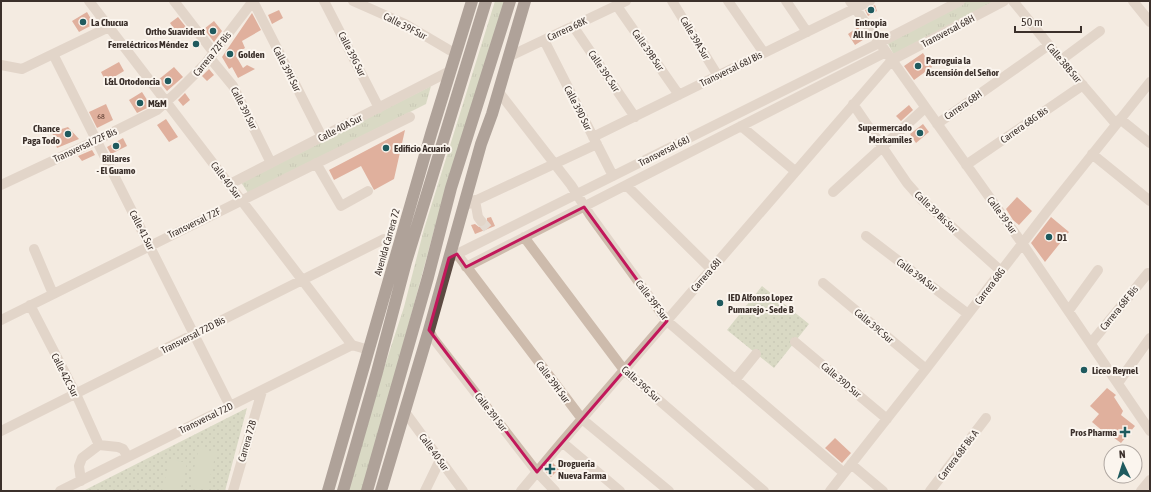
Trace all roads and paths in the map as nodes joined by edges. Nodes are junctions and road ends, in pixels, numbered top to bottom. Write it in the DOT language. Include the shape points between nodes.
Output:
graph roads {
  1 [pos="89,1"];
  2 [pos="174,1"];
  3 [pos="253,1"];
  4 [pos="324,1"];
  5 [pos="353,1"];
  6 [pos="472,1"];
  7 [pos="486,1"];
  8 [pos="510,1"];
  9 [pos="525,1"];
  10 [pos="626,1"];
  11 [pos="672,1"];
  12 [pos="728,1"];
  13 [pos="786,1"];
  14 [pos="870,1"];
  15 [pos="960,1"];
  16 [pos="1004,1"];
  17 [pos="1013,1"];
  18 [pos="1139,3"];
  19 [pos="852,5"];
  20 [pos="616,6"];
  21 [pos="1150,22"];
  22 [pos="573,26"];
  23 [pos="109,27"];
  24 [pos="1100,31"];
  25 [pos="807,32"];
  26 [pos="544,40"];
  27 [pos="879,43"];
  28 [pos="1049,45"];
  29 [pos="764,53"];
  30 [pos="53,54"];
  31 [pos="456,54"];
  32 [pos="212,55"];
  33 [pos="889,56"];
  34 [pos="508,57"];
  35 [pos="1061,60"];
  36 [pos="1,65"];
  37 [pos="450,71"];
  38 [pos="718,76"];
  39 [pos="1150,82"];
  40 [pos="1083,85"];
  41 [pos="498,92"];
  42 [pos="679,95"];
  43 [pos="166,102"];
  44 [pos="853,104"];
  45 [pos="379,108"];
  46 [pos="925,108"];
  47 [pos="492,114"];
  48 [pos="410,117"];
  49 [pos="635,117"];
  50 [pos="1118,121"];
  51 [pos="936,124"];
  52 [pos="741,126"];
  53 [pos="322,137"];
  54 [pos="97,140"];
  55 [pos="466,141"];
  56 [pos="595,141"];
  57 [pos="1150,143"];
  58 [pos="882,146"];
  59 [pos="1092,154"];
  60 [pos="271,163"];
  61 [pos="316,163"];
  62 [pos="554,164"];
  63 [pos="966,165"];
  64 [pos="795,171"];
  65 [pos="613,176"];
  66 [pos="230,184"];
  67 [pos="1,185"];
  68 [pos="626,185"];
  69 [pos="368,192"];
  70 [pos="833,192"];
  71 [pos="577,194"];
  72 [pos="242,200"];
  73 [pos="475,200"];
  74 [pos="1150,201"];
  75 [pos="584,207"];
  76 [pos="462,210"];
  77 [pos="485,226"];
  78 [pos="866,236"];
  79 [pos="524,237"];
  80 [pos="384,239"];
  81 [pos="1022,243"];
  82 [pos="150,245"];
  83 [pos="34,250"];
  84 [pos="453,256"];
  85 [pos="466,267"];
  86 [pos="711,270"];
  87 [pos="1098,270"];
  88 [pos="1001,271"];
  89 [pos="1148,273"];
  90 [pos="303,280"];
  91 [pos="823,283"];
  92 [pos="53,294"];
  93 [pos="30,305"];
  94 [pos="1069,310"];
  95 [pos="968,314"];
  96 [pos="1,320"];
  97 [pos="667,321"];
  98 [pos="429,330"];
  99 [pos="194,334"];
  100 [pos="1150,338"];
  101 [pos="795,342"];
  102 [pos="1091,343"];
  103 [pos="352,345"];
  104 [pos="369,350"];
  105 [pos="756,354"];
  106 [pos="926,369"];
  107 [pos="624,370"];
  108 [pos="735,380"];
  109 [pos="1118,383"];
  110 [pos="262,391"];
  111 [pos="76,394"];
  112 [pos="230,406"];
  113 [pos="404,412"];
  114 [pos="986,418"];
  115 [pos="582,419"];
  116 [pos="887,419"];
  117 [pos="1,431"];
  118 [pos="1150,431"];
  119 [pos="562,442"];
  120 [pos="99,445"];
  121 [pos="128,457"];
  122 [pos="440,460"];
  123 [pos="851,464"];
  124 [pos="373,470"];
  125 [pos="537,472"];
  126 [pos="844,473"];
  127 [pos="81,480"];
  128 [pos="1150,480"];
  129 [pos="60,491"];
  130 [pos="233,491"];
  131 [pos="328,491"];
  132 [pos="343,491"];
  133 [pos="366,491"];
  134 [pos="371,491"];
  135 [pos="381,491"];
  136 [pos="425,491"];
  137 [pos="463,491"];
  138 [pos="521,491"];
  139 [pos="555,491"];
  140 [pos="620,491"];
  141 [pos="669,491"];
  142 [pos="764,491"];
  143 [pos="830,491"];
  144 [pos="883,491"];
  145 [pos="930,491"];
  146 [pos="1141,491"];
  1 -- 23 [label="street, Calle 40 Sur"];
  2 -- 32 [label="street, Calle 39I Sur"];
  3 -- 32 [label="street, Carrera 72F Bis"];
  3 -- 53 [label="street, Calle 39H Sur"];
  4 -- 45 [label="street, Calle 39G Sur"];
  5 -- 31 [label="street, Calle 39F Sur" via="405,24"];
  6 -- 31 [label="highway, Avenida Carrera 72"];
  7 -- 132 [label="highway" via="411,247"];
  8 -- 55 [label="highway"];
  9 -- 34 [label="highway"];
  10 -- 20 [label="street, Carrera 68K"];
  11 -- 38 [label="street, Calle 39A Sur"];
  12 -- 29 [label="street"];
  13 -- 25 [label="street"];
  14 -- 19 [label="street, Transversal 68J Bis"];
  15 -- 27 [label="street, Transversal 68H"];
  16 -- 33 [label="street, Transversal 68H"];
  17 -- 28 [label="street, Calle 38B Sur"];
  18 -- 21 [label="street"];
  19 -- 25 [label="street, Transversal 68J Bis"];
  19 -- 27 [label="street, Calle 39 Sur"];
  20 -- 22 [label="street, Carrera 68K"];
  20 -- 42 [label="street, Calle 39B Sur"];
  22 -- 26 [label="street, Carrera 68K"];
  22 -- 49 [label="street, Calle 39C Sur"];
  23 -- 30 [label="street"];
  23 -- 43 [label="street, Calle 40 Sur"];
  24 -- 35 [label="street"];
  25 -- 29 [label="street, Transversal 68J Bis"];
  26 -- 34 [label="street, Carrera 68K"];
  26 -- 56 [label="street, Calle 39D Sur"];
  27 -- 33 [label="street, Calle 39 Sur"];
  27 -- 65 [label="street, Transversal 68J"];
  28 -- 35 [label="street, Calle 38B Sur"];
  28 -- 51 [label="street, Carrera 68H"];
  29 -- 38 [label="street, Transversal 68J Bis"];
  30 -- 36 [label="street" via="22,69"];
  30 -- 54 [label="street, Calle 41 Sur"];
  31 -- 37 [label="highway, Avenida Carrera 72"];
  32 -- 43 [label="street, Carrera 72F Bis"];
  32 -- 60 [label="street, Calle 39I Sur" via="233,86"];
  33 -- 44 [label="street, Carrera 68I"];
  33 -- 46 [label="street, Calle 39 Sur"];
  33 -- 52 [label="street, Transversal 68J"];
  34 -- 41 [label="highway"];
  35 -- 40 [label="street, Calle 38B Sur"];
  37 -- 45 [label="street, Calle 40A Sur"];
  37 -- 104 [label="highway, Avenida Carrera 72"];
  38 -- 42 [label="street, Transversal 68J Bis"];
  39 -- 50 [label="street, Carrera 68G"];
  40 -- 50 [label="street, Calle 38B Sur"];
  40 -- 63 [label="street, Carrera 68G Bis"];
  41 -- 47 [label="highway"];
  41 -- 62 [label="street, Calle 39F Sur"];
  42 -- 49 [label="street, Transversal 68J Bis"];
  43 -- 54 [label="street, Transversal 72F Bis" via="147,116"];
  43 -- 66 [label="street, Calle 40 Sur"];
  44 -- 58 [label="street, Calle 39 Bis Sur"];
  44 -- 64 [label="street, Carrera 68I"];
  45 -- 53 [label="street, Calle 40A Sur"];
  46 -- 51 [label="street, Calle 39 Sur"];
  46 -- 58 [label="street"];
  47 -- 55 [label="highway"];
  47 -- 76 [label="highway"];
  48 -- 61 [label="street, Transversal 72F"];
  49 -- 56 [label="street, Transversal 68J Bis"];
  50 -- 57 [label="street, Calle 38B Sur"];
  50 -- 59 [label="street, Carrera 68G"];
  51 -- 63 [label="street, Calle 39 Sur"];
  52 -- 64 [label="street"];
  52 -- 68 [label="street, Transversal 68J"];
  53 -- 60 [label="street, Calle 40A Sur"];
  54 -- 67 [label="street, Transversal 72F Bis"];
  54 -- 82 [label="street, Calle 41 Sur"];
  55 -- 124 [label="highway"];
  56 -- 62 [label="street, Transversal 68J Bis"];
  56 -- 65 [label="street, Calle 39D Sur"];
  58 -- 70 [label="street"];
  58 -- 88 [label="street, Calle 39 Bis Sur" via="922,200"];
  59 -- 74 [label="street"];
  59 -- 81 [label="street, Carrera 68G"];
  60 -- 66 [label="street, Calle 40A Sur"];
  61 -- 69 [label="street" via="341,206"];
  61 -- 72 [label="street, Transversal 72F"];
  62 -- 71 [label="street, Calle 39F Sur"];
  62 -- 73 [label="street, Transversal 68J Bis"];
  63 -- 81 [label="street, Calle 39 Sur"];
  64 -- 86 [label="street, Carrera 68I"];
  65 -- 71 [label="street, Transversal 68J"];
  66 -- 72 [label="street, Calle 40 Sur"];
  68 -- 75 [label="street, Transversal 68J"];
  68 -- 86 [label="street"];
  71 -- 75 [label="street, Calle 39F Sur"];
  71 -- 77 [label="street, Transversal 68J"];
  72 -- 82 [label="street, Transversal 72F"];
  72 -- 90 [label="street, Calle 40 Sur"];
  73 -- 76 [label="street, Transversal 68J Bis"];
  73 -- 77 [label="street"];
  75 -- 79 [label="street, Transversal 68J"];
  75 -- 97 [label="street, Calle 39F Sur"];
  76 -- 77 [label="street"];
  76 -- 84 [label="highway"];
  77 -- 84 [label="street, Transversal 68J"];
  78 -- 95 [label="street, Calle 39A Sur"];
  79 -- 85 [label="street, Transversal 68J"];
  79 -- 107 [label="street, Calle 39G Sur"];
  80 -- 90 [label="street, Transversal 72D Bis"];
  81 -- 88 [label="street, Carrera 68G"];
  81 -- 94 [label="street, Calle 39 Sur"];
  82 -- 92 [label="street, Transversal 72F"];
  82 -- 99 [label="street, Calle 41 Sur"];
  83 -- 92 [label="street"];
  84 -- 85 [label="street, Calle 39H Sur"];
  84 -- 98 [label="highway"];
  85 -- 115 [label="street, Calle 39H Sur"];
  86 -- 97 [label="street, Carrera 68I"];
  87 -- 94 [label="street"];
  88 -- 95 [label="street, Carrera 68G"];
  89 -- 102 [label="street, Carrera 68F Bis"];
  90 -- 99 [label="street, Transversal 72D Bis"];
  90 -- 103 [label="street, Calle 40 Sur"];
  91 -- 106 [label="street, Calle 39C Sur"];
  92 -- 93 [label="street, Transversal 72F"];
  93 -- 96 [label="street, Transversal 72F"];
  93 -- 111 [label="street, Calle 42C Sur"];
  94 -- 102 [label="street, Calle 39 Sur"];
  95 -- 106 [label="street, Carrera 68G"];
  97 -- 107 [label="street, Carrera 68I"];
  97 -- 108 [label="street, Calle 39F Sur"];
  98 -- 113 [label="highway"];
  98 -- 125 [label="street, Calle 39I Sur"];
  99 -- 111 [label="street, Transversal 72D Bis"];
  99 -- 112 [label="street, Calle 41 Sur"];
  100 -- 109 [label="street"];
  101 -- 116 [label="street, Calle 39D Sur"];
  102 -- 109 [label="street, Calle 39 Sur"];
  103 -- 104 [label="street"];
  103 -- 110 [label="street, Transversal 72D"];
  104 -- 131 [label="highway, Avenida Carrera 72"];
  105 -- 108 [label="street"];
  106 -- 116 [label="street, Carrera 68G"];
  107 -- 115 [label="street, Carrera 68I"];
  107 -- 142 [label="street, Calle 39G Sur"];
  108 -- 126 [label="street, Calle 39F Sur"];
  109 -- 118 [label="street, Calle 39 Sur"];
  110 -- 112 [label="street, Transversal 72D"];
  110 -- 130 [label="street, Carrera 72B"];
  111 -- 117 [label="street, Transversal 72D Bis"];
  111 -- 120 [label="street, Calle 42C Sur"];
  112 -- 121 [label="street, Transversal 72D"];
  113 -- 122 [label="street, Calle 40 Sur"];
  113 -- 135 [label="highway"];
  114 -- 145 [label="street, Carrera 68F Bis A"];
  115 -- 119 [label="street, Carrera 68I"];
  115 -- 141 [label="street, Calle 39H Sur"];
  116 -- 123 [label="street, Carrera 68G"];
  119 -- 125 [label="street, Carrera 68I"];
  119 -- 140 [label="street"];
  120 -- 121 [label="street" via="123,449"];
  120 -- 127 [label="street" via="82,458 79,466"];
  121 -- 127 [label="street, Transversal 72D"];
  122 -- 136 [label="street"];
  122 -- 137 [label="street, Calle 40 Sur"];
  123 -- 126 [label="street, Carrera 68G"];
  123 -- 144 [label="street"];
  124 -- 133 [label="highway"];
  124 -- 134 [label="highway"];
  125 -- 138 [label="street, Carrera 68I"];
  125 -- 139 [label="street, Calle 39I Sur"];
  126 -- 143 [label="street, Carrera 68G"];
  127 -- 129 [label="street, Transversal 72D"];
  128 -- 146 [label="street"];
}
